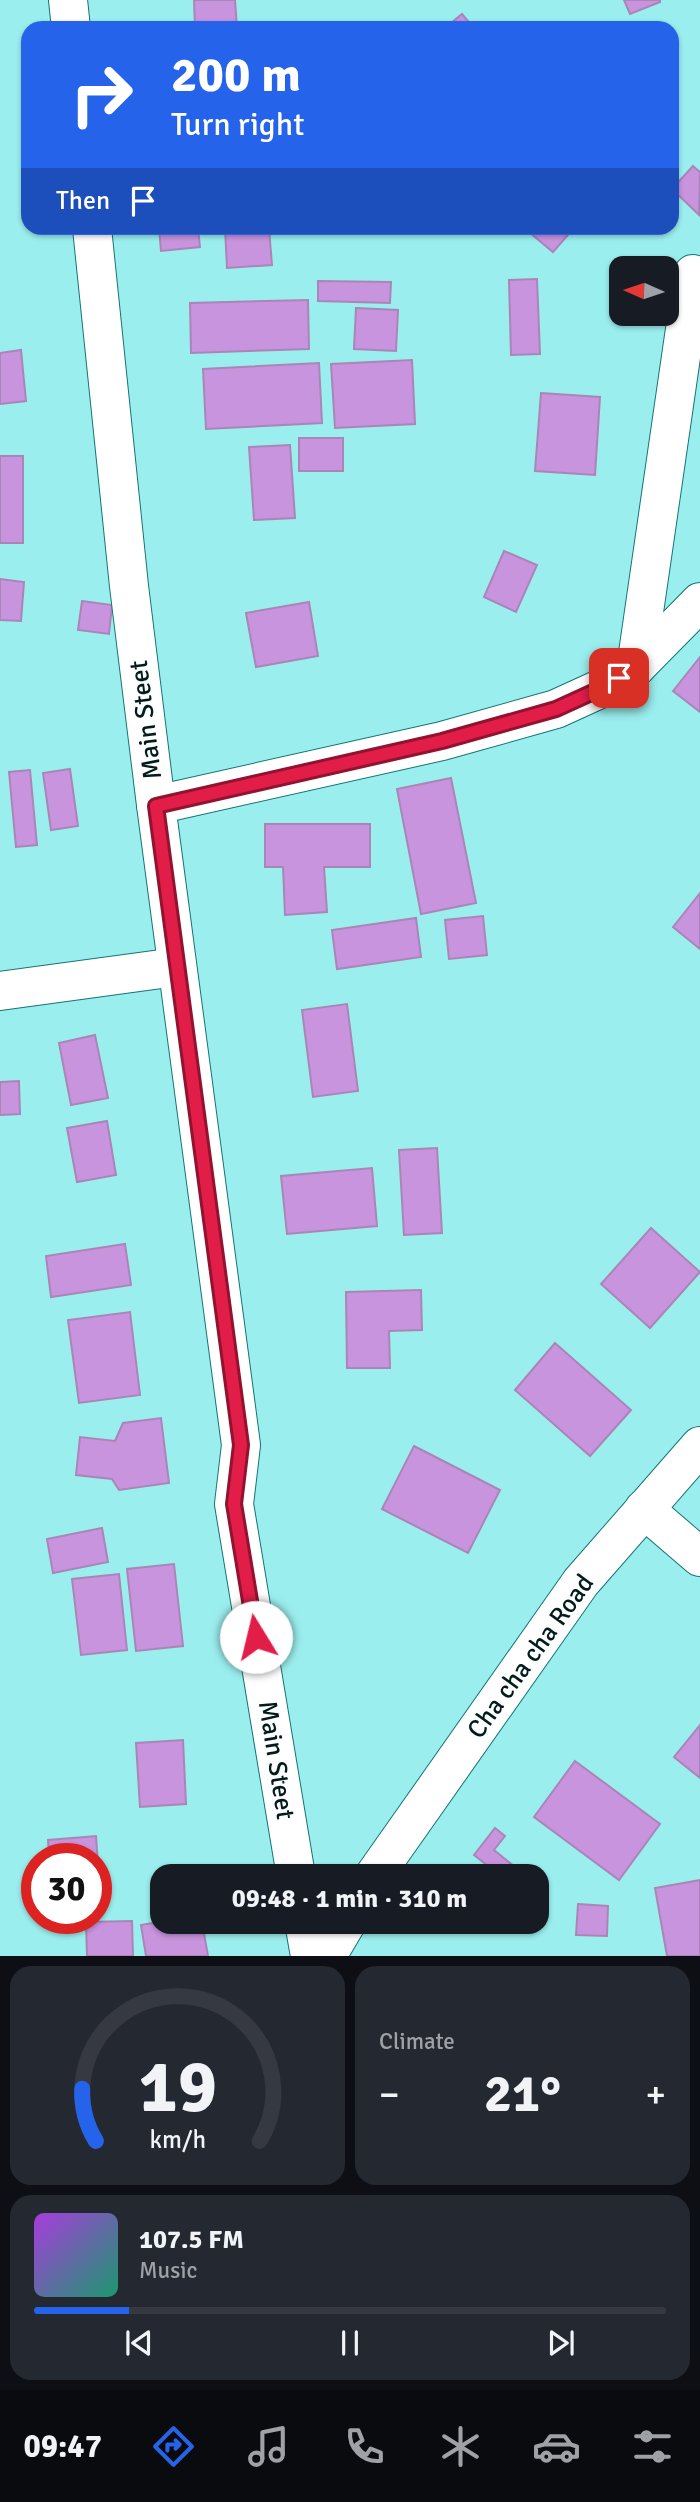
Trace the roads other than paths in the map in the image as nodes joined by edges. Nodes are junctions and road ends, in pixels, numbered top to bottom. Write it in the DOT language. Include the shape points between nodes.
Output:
graph roads {
  1 [pos="68,0"];
  2 [pos="70,21"];
  3 [pos="93,235"];
  4 [pos="693,274"];
  5 [pos="700,602"];
  6 [pos="636,667"];
  7 [pos="156,806"];
  8 [pos="176,967"];
  9 [pos="123,974"];
  10 [pos="0,991"];
  11 [pos="183,1017"];
  12 [pos="700,1447"];
  13 [pos="645,1509"];
  14 [pos="700,1557"];
  15 [pos="294,1864"];
  16 [pos="382,1864"];
  17 [pos="306,1934"];
  18 [pos="340,1934"];
  19 [pos="310,1956"];
  20 [pos="327,1956"];
  1 -- 2 [label="street"];
  3 -- 7 [label="street, Main Steet"];
  4 -- 6 [label="street"];
  5 -- 6 [label="street"];
  6 -- 7 [label="street" via="556,709 442,741"];
  7 -- 8 [label="street, Main Steet"];
  8 -- 9 [label="street"];
  8 -- 11 [label="street, Main Steet"];
  9 -- 10 [label="street"];
  9 -- 11 [label="street"];
  11 -- 15 [label="street, Main Steet" via="241,1445 234,1504"];
  12 -- 13 [label="street, Cha cha cha Road"];
  13 -- 14 [label="street"];
  13 -- 16 [label="street, Cha cha cha Road" via="581,1582"];
  17 -- 19 [label="street"];
  18 -- 20 [label="street"];
}
